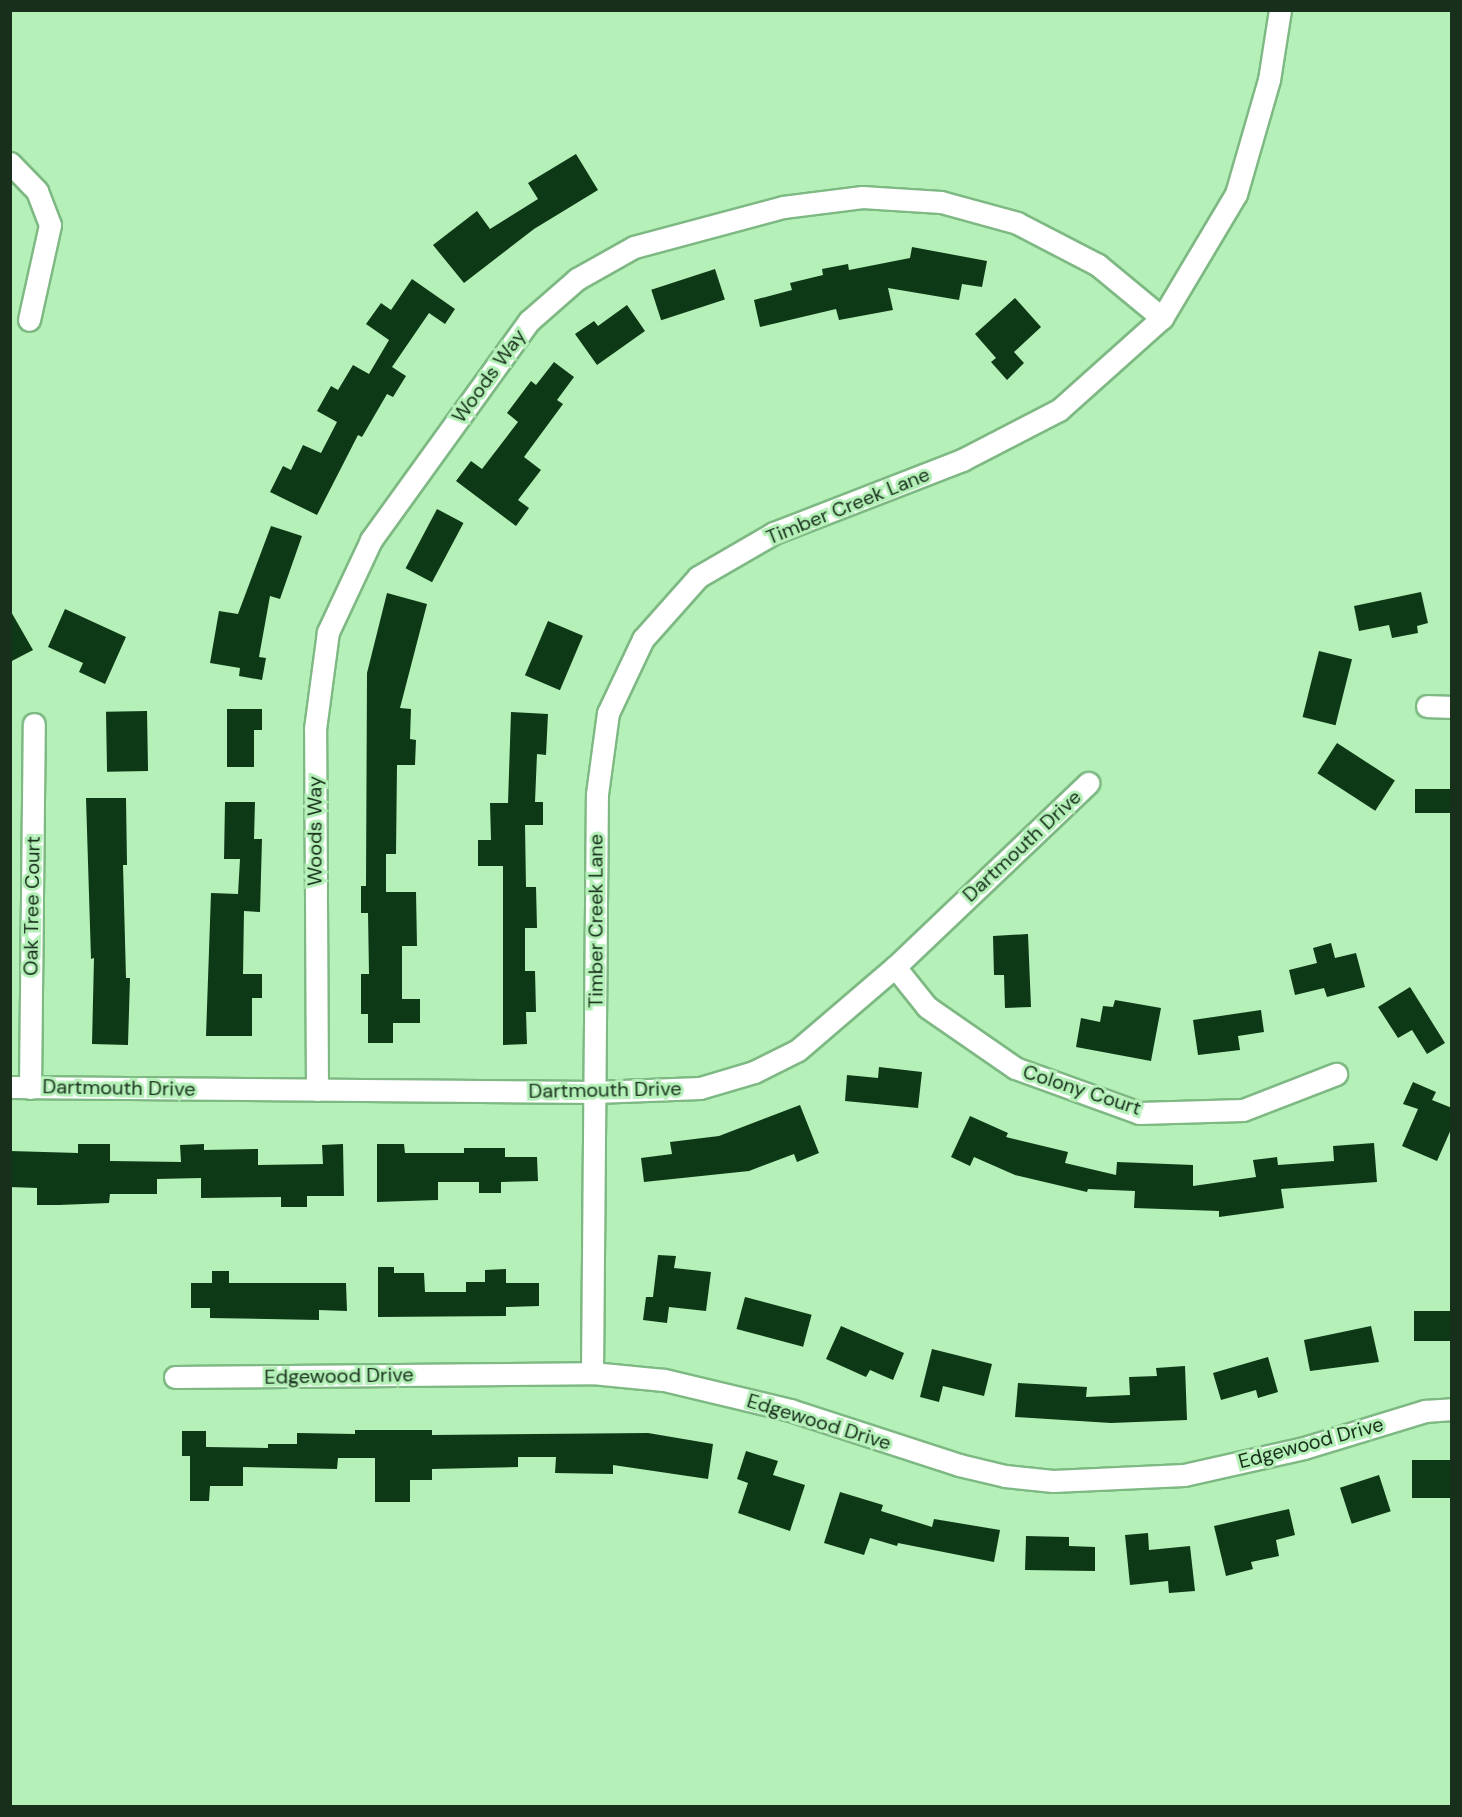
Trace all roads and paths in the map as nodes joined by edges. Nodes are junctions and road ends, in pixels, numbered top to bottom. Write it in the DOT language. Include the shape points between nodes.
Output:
graph roads {
  1 [pos="1280,10"];
  2 [pos="10,163"];
  3 [pos="1162,318"];
  4 [pos="29,320"];
  5 [pos="1427,706"];
  6 [pos="1452,707"];
  7 [pos="34,724"];
  8 [pos="1088,783"];
  9 [pos="895,967"];
  10 [pos="1336,1074"];
  11 [pos="20,1088"];
  12 [pos="317,1090"];
  13 [pos="595,1092"];
  14 [pos="592,1373"];
  15 [pos="176,1377"];
  16 [pos="1452,1409"];
  1 -- 3 [label="street, Timber Creek Lane" via="1269,80 1236,194"];
  2 -- 4 [label="street" via="37,191 50,225"];
  3 -- 12 [label="street, Woods Way" via="1098,265 1017,223 941,202 862,197 783,207 634,247 578,279 529,321 371,540 328,632 315,729"];
  3 -- 13 [label="street, Timber Creek Lane" via="1059,410 963,460 774,533 698,577 643,639 608,712 597,794"];
  5 -- 6 [label="street"];
  7 -- 11 [label="street, Oak Tree Court"];
  8 -- 9 [label="street, Dartmouth Drive"];
  9 -- 10 [label="street, Colony Court" via="927,1007 1015,1068 1139,1113 1243,1110"];
  9 -- 13 [label="street, Dartmouth Drive" via="798,1050 754,1072 700,1088"];
  11 -- 12 [label="street, Dartmouth Drive"];
  12 -- 13 [label="street, Dartmouth Drive"];
  13 -- 14 [label="street, Timber Creek Lane"];
  14 -- 15 [label="street, Edgewood Drive"];
  14 -- 16 [label="street, Edgewood Drive" via="676,1383 790,1410 959,1465 1005,1476 1053,1481 1184,1475 1304,1448 1425,1411"];
}
